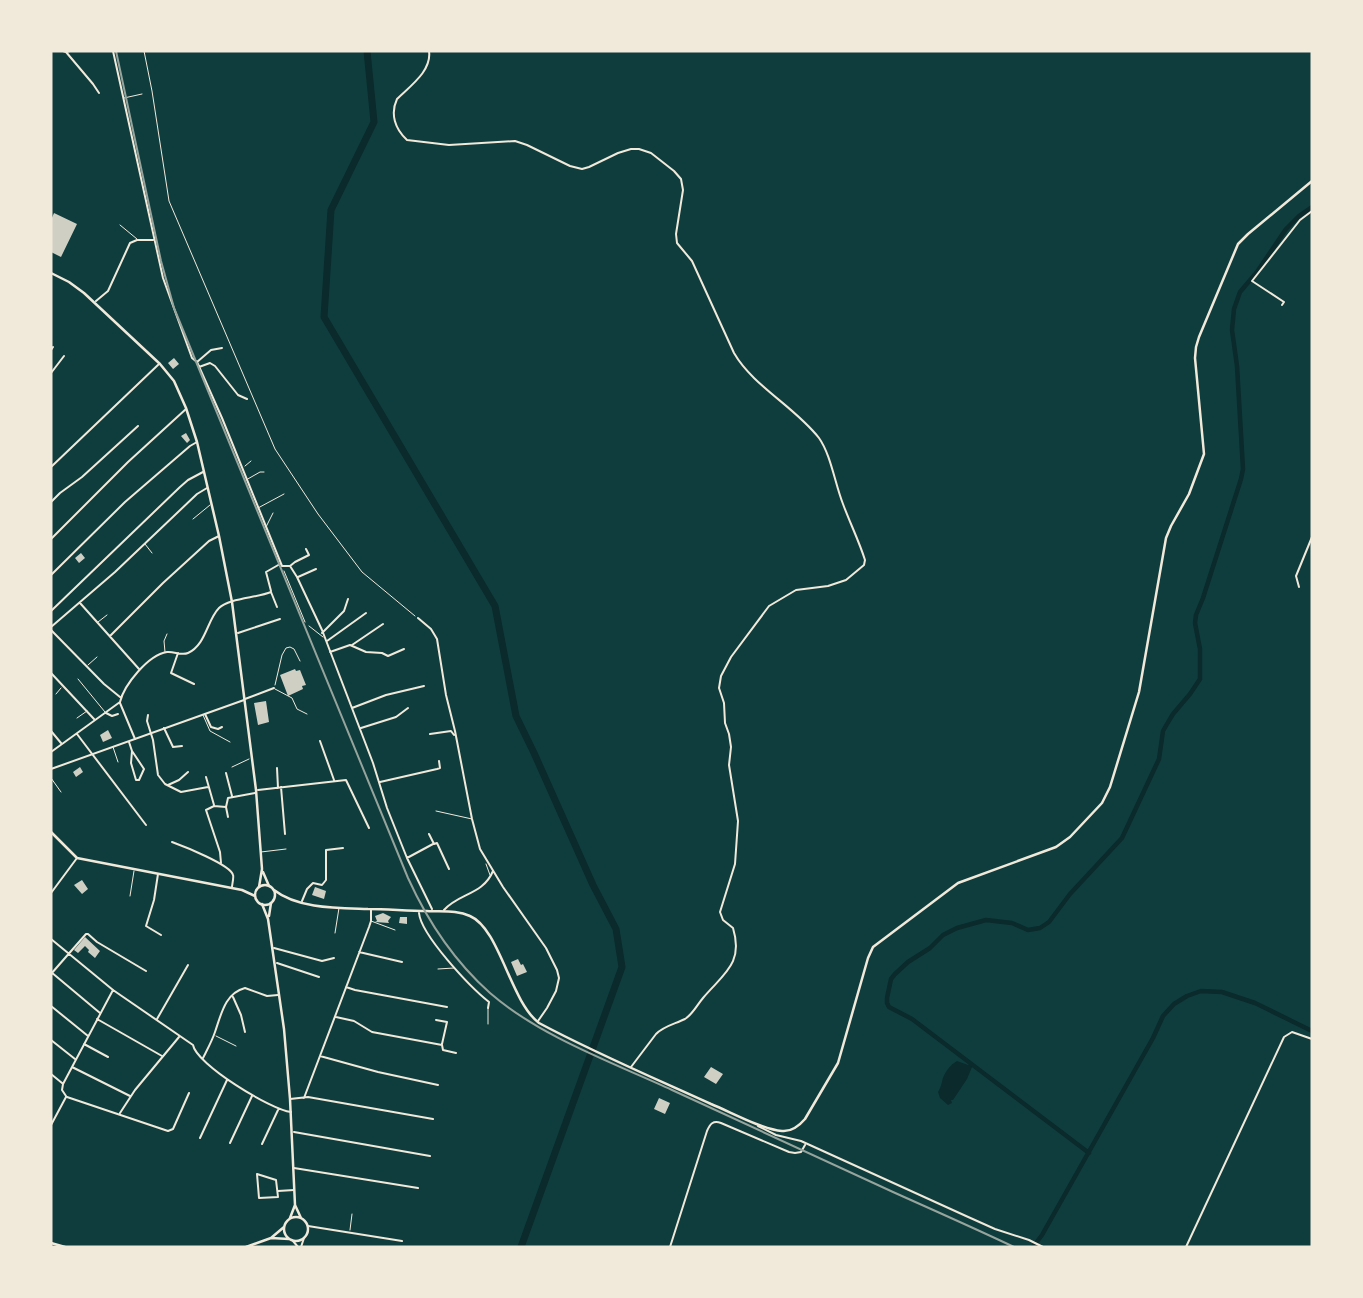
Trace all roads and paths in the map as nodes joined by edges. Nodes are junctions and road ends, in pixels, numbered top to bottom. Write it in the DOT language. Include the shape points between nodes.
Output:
graph roads {
  1 [pos="66,51"];
  2 [pos="113,51"];
  3 [pos="144,51"];
  4 [pos="429,51"];
  5 [pos="99,93"];
  6 [pos="142,94"];
  7 [pos="123,98"];
  8 [pos="1312,181"];
  9 [pos="1312,211"];
  10 [pos="120,225"];
  11 [pos="137,240"];
  12 [pos="154,241"];
  13 [pos="51,273"];
  14 [pos="94,303"];
  15 [pos="1282,305"];
  16 [pos="231,346"];
  17 [pos="222,348"];
  18 [pos="64,356"];
  19 [pos="197,362"];
  20 [pos="160,364"];
  21 [pos="199,367"];
  22 [pos="51,373"];
  23 [pos="247,399"];
  24 [pos="186,408"];
  25 [pos="138,426"];
  26 [pos="197,442"];
  27 [pos="251,461"];
  28 [pos="51,467"];
  29 [pos="241,467"];
  30 [pos="204,472"];
  31 [pos="264,472"];
  32 [pos="246,480"];
  33 [pos="208,488"];
  34 [pos="284,494"];
  35 [pos="51,502"];
  36 [pos="212,504"];
  37 [pos="258,508"];
  38 [pos="273,513"];
  39 [pos="192,519"];
  40 [pos="266,527"];
  41 [pos="219,536"];
  42 [pos="1312,537"];
  43 [pos="51,540"];
  44 [pos="144,544"];
  45 [pos="306,549"];
  46 [pos="152,553"];
  47 [pos="281,565"];
  48 [pos="290,566"];
  49 [pos="316,569"];
  50 [pos="51,575"];
  51 [pos="297,577"];
  52 [pos="1299,587"];
  53 [pos="271,592"];
  54 [pos="348,599"];
  55 [pos="232,602"];
  56 [pos="80,603"];
  57 [pos="277,607"];
  58 [pos="51,611"];
  59 [pos="366,612"];
  60 [pos="107,615"];
  61 [pos="418,618"];
  62 [pos="280,619"];
  63 [pos="97,622"];
  64 [pos="383,624"];
  65 [pos="309,626"];
  66 [pos="51,629"];
  67 [pos="167,634"];
  68 [pos="236,634"];
  69 [pos="323,635"];
  70 [pos="110,636"];
  71 [pos="326,643"];
  72 [pos="350,645"];
  73 [pos="404,649"];
  74 [pos="166,652"];
  75 [pos="330,652"];
  76 [pos="178,653"];
  77 [pos="97,657"];
  78 [pos="300,661"];
  79 [pos="87,666"];
  80 [pos="140,670"];
  81 [pos="51,673"];
  82 [pos="78,679"];
  83 [pos="194,684"];
  84 [pos="424,686"];
  85 [pos="63,687"];
  86 [pos="274,688"];
  87 [pos="56,694"];
  88 [pos="121,698"];
  89 [pos="244,700"];
  90 [pos="120,702"];
  91 [pos="351,708"];
  92 [pos="408,708"];
  93 [pos="87,711"];
  94 [pos="105,712"];
  95 [pos="118,714"];
  96 [pos="204,714"];
  97 [pos="307,714"];
  98 [pos="148,715"];
  99 [pos="77,718"];
  100 [pos="95,720"];
  101 [pos="222,727"];
  102 [pos="359,728"];
  103 [pos="164,729"];
  104 [pos="51,731"];
  105 [pos="76,733"];
  106 [pos="151,733"];
  107 [pos="430,734"];
  108 [pos="455,736"];
  109 [pos="135,739"];
  110 [pos="128,741"];
  111 [pos="320,741"];
  112 [pos="230,742"];
  113 [pos="62,744"];
  114 [pos="182,746"];
  115 [pos="113,747"];
  116 [pos="132,751"];
  117 [pos="51,752"];
  118 [pos="93,754"];
  119 [pos="252,759"];
  120 [pos="439,761"];
  121 [pos="118,762"];
  122 [pos="232,767"];
  123 [pos="277,768"];
  124 [pos="51,769"];
  125 [pos="227,771"];
  126 [pos="188,772"];
  127 [pos="206,777"];
  128 [pos="51,778"];
  129 [pos="335,780"];
  130 [pos="379,783"];
  131 [pos="168,785"];
  132 [pos="208,787"];
  133 [pos="280,787"];
  134 [pos="61,792"];
  135 [pos="256,792"];
  136 [pos="232,797"];
  137 [pos="214,806"];
  138 [pos="226,807"];
  139 [pos="436,811"];
  140 [pos="228,817"];
  141 [pos="472,819"];
  142 [pos="146,825"];
  143 [pos="369,828"];
  144 [pos="51,832"];
  145 [pos="285,834"];
  146 [pos="429,834"];
  147 [pos="172,842"];
  148 [pos="434,844"];
  149 [pos="343,848"];
  150 [pos="286,849"];
  151 [pos="261,852"];
  152 [pos="77,858"];
  153 [pos="407,858"];
  154 [pos="221,864"];
  155 [pos="486,864"];
  156 [pos="135,869"];
  157 [pos="262,869"];
  158 [pos="449,869"];
  159 [pos="494,870"];
  160 [pos="159,874"];
  161 [pos="490,878"];
  162 [pos="269,886"];
  163 [pos="232,888"];
  164 [pos="258,888"];
  165 [pos="242,890"];
  166 [pos="274,890"];
  167 [pos="51,893"];
  168 [pos="130,896"];
  169 [pos="255,896"];
  170 [pos="288,898"];
  171 [pos="274,899"];
  172 [pos="302,902"];
  173 [pos="271,903"];
  174 [pos="262,904"];
  175 [pos="340,908"];
  176 [pos="371,909"];
  177 [pos="419,911"];
  178 [pos="433,912"];
  179 [pos="443,912"];
  180 [pos="268,919"];
  181 [pos="371,921"];
  182 [pos="395,930"];
  183 [pos="335,933"];
  184 [pos="161,935"];
  185 [pos="51,939"];
  186 [pos="272,948"];
  187 [pos="359,951"];
  188 [pos="68,954"];
  189 [pos="334,958"];
  190 [pos="402,962"];
  191 [pos="275,963"];
  192 [pos="188,965"];
  193 [pos="454,968"];
  194 [pos="438,969"];
  195 [pos="146,971"];
  196 [pos="51,973"];
  197 [pos="319,977"];
  198 [pos="346,987"];
  199 [pos="113,990"];
  200 [pos="232,995"];
  201 [pos="279,995"];
  202 [pos="51,1006"];
  203 [pos="447,1007"];
  204 [pos="488,1008"];
  205 [pos="100,1013"];
  206 [pos="335,1017"];
  207 [pos="97,1019"];
  208 [pos="436,1020"];
  209 [pos="156,1021"];
  210 [pos="538,1023"];
  211 [pos="488,1024"];
  212 [pos="245,1032"];
  213 [pos="214,1035"];
  214 [pos="88,1036"];
  215 [pos="180,1037"];
  216 [pos="1312,1039"];
  217 [pos="51,1040"];
  218 [pos="84,1044"];
  219 [pos="442,1045"];
  220 [pos="236,1046"];
  221 [pos="456,1053"];
  222 [pos="163,1056"];
  223 [pos="319,1056"];
  224 [pos="108,1057"];
  225 [pos="203,1059"];
  226 [pos="76,1060"];
  227 [pos="72,1067"];
  228 [pos="631,1068"];
  229 [pos="51,1074"];
  230 [pos="228,1079"];
  231 [pos="63,1084"];
  232 [pos="438,1084"];
  233 [pos="189,1093"];
  234 [pos="252,1095"];
  235 [pos="67,1097"];
  236 [pos="131,1097"];
  237 [pos="304,1098"];
  238 [pos="290,1099"];
  239 [pos="279,1109"];
  240 [pos="291,1112"];
  241 [pos="119,1115"];
  242 [pos="433,1119"];
  243 [pos="754,1123"];
  244 [pos="51,1125"];
  245 [pos="292,1132"];
  246 [pos="200,1138"];
  247 [pos="230,1143"];
  248 [pos="262,1144"];
  249 [pos="806,1144"];
  250 [pos="430,1156"];
  251 [pos="293,1168"];
  252 [pos="418,1188"];
  253 [pos="294,1190"];
  254 [pos="277,1191"];
  255 [pos="295,1205"];
  256 [pos="352,1214"];
  257 [pos="290,1218"];
  258 [pos="300,1218"];
  259 [pos="307,1226"];
  260 [pos="284,1227"];
  261 [pos="349,1233"];
  262 [pos="271,1238"];
  263 [pos="304,1238"];
  264 [pos="291,1240"];
  265 [pos="402,1241"];
  266 [pos="51,1242"];
  267 [pos="57,1246"];
  268 [pos="65,1247"];
  269 [pos="246,1247"];
  270 [pos="299,1247"];
  271 [pos="670,1247"];
  272 [pos="1043,1247"];
  273 [pos="1186,1247"];
  1 -- 5 [label="street"];
  2 -- 7 [label="street"];
  3 -- 16 [label="path" via="169,201"];
  4 -- 228 [label="street" via="424,72 394,103 394,122 407,140 449,145 515,141 582,169 639,149 677,174 683,190 678,246 692,261 743,366 820,440 865,560 846,580 796,590 769,606 723,671 719,688 731,747 729,765 738,821 734,864 720,912 733,928 736,951 725,976 687,1018 660,1030"];
  6 -- 7 [label="lane"];
  7 -- 12 [label="street"];
  8 -- 243 [label="main road" via="1238,244 1199,337 1195,358 1203,458 1166,538 1139,692 1105,799 1066,841 958,883 873,947 838,1063 805,1119 788,1131"];
  9 -- 15 [label="street" via="1252,281 1284,302"];
  10 -- 11 [label="lane"];
  11 -- 12 [label="street"];
  11 -- 14 [label="street" via="130,243 108,291"];
  12 -- 19 [label="street" via="171,304"];
  13 -- 14 [label="main road"];
  14 -- 20 [label="main road"];
  16 -- 17 [label="path"];
  16 -- 61 [label="path" via="283,462 362,572"];
  17 -- 19 [label="street"];
  18 -- 22 [label="street"];
  19 -- 21 [label="street"];
  20 -- 24 [label="main road"];
  20 -- 28 [label="street"];
  21 -- 23 [label="street" via="215,366"];
  21 -- 29 [label="street"];
  24 -- 26 [label="main road"];
  24 -- 43 [label="street"];
  25 -- 35 [label="street"];
  26 -- 30 [label="main road"];
  26 -- 50 [label="street" via="125,502"];
  27 -- 29 [label="lane"];
  29 -- 32 [label="street"];
  30 -- 33 [label="main road"];
  30 -- 58 [label="street" via="180,487"];
  31 -- 32 [label="lane"];
  32 -- 37 [label="street"];
  33 -- 36 [label="main road"];
  33 -- 44 [label="street"];
  34 -- 37 [label="lane"];
  36 -- 39 [label="lane"];
  36 -- 41 [label="main road"];
  37 -- 40 [label="street"];
  38 -- 40 [label="lane"];
  40 -- 47 [label="street"];
  41 -- 55 [label="main road"];
  41 -- 70 [label="street"];
  42 -- 52 [label="street" via="1296,576"];
  44 -- 46 [label="lane"];
  44 -- 56 [label="street"];
  45 -- 48 [label="street" via="309,555"];
  47 -- 48 [label="street"];
  47 -- 53 [label="street" via="266,572"];
  47 -- 65 [label="path"];
  48 -- 51 [label="street"];
  49 -- 51 [label="street"];
  51 -- 69 [label="street"];
  53 -- 55 [label="street"];
  53 -- 57 [label="street"];
  54 -- 69 [label="street" via="344,611"];
  55 -- 68 [label="main road"];
  55 -- 76 [label="street" via="218,609 195,648"];
  56 -- 63 [label="street"];
  56 -- 66 [label="street"];
  59 -- 71 [label="street"];
  60 -- 63 [label="lane"];
  61 -- 108 [label="street" via="435,635"];
  62 -- 68 [label="street"];
  63 -- 70 [label="street"];
  64 -- 72 [label="street"];
  65 -- 69 [label="lane"];
  66 -- 79 [label="street"];
  67 -- 74 [label="lane"];
  68 -- 89 [label="main road"];
  69 -- 71 [label="street"];
  70 -- 80 [label="street"];
  71 -- 75 [label="street"];
  72 -- 73 [label="street" via="388,656"];
  72 -- 75 [label="street"];
  74 -- 76 [label="street"];
  74 -- 80 [label="street"];
  75 -- 91 [label="street"];
  76 -- 83 [label="street" via="171,673"];
  77 -- 79 [label="lane"];
  78 -- 86 [label="lane" via="294,649 286,648"];
  79 -- 88 [label="street"];
  80 -- 88 [label="street"];
  81 -- 85 [label="street"];
  82 -- 94 [label="lane"];
  84 -- 91 [label="street"];
  85 -- 87 [label="lane"];
  85 -- 93 [label="street"];
  86 -- 89 [label="street"];
  86 -- 97 [label="lane"];
  88 -- 90 [label="street"];
  89 -- 96 [label="street"];
  89 -- 119 [label="main road"];
  90 -- 94 [label="street"];
  90 -- 109 [label="street"];
  91 -- 102 [label="street"];
  92 -- 102 [label="street" via="396,717"];
  93 -- 99 [label="lane"];
  93 -- 100 [label="street"];
  94 -- 95 [label="street"];
  94 -- 100 [label="street"];
  96 -- 101 [label="street" via="211,727"];
  96 -- 103 [label="street"];
  96 -- 112 [label="lane" via="211,731"];
  98 -- 106 [label="street"];
  100 -- 105 [label="street"];
  102 -- 130 [label="street"];
  103 -- 106 [label="street"];
  103 -- 114 [label="street" via="173,747"];
  104 -- 113 [label="street"];
  105 -- 113 [label="street"];
  105 -- 118 [label="street"];
  106 -- 109 [label="street"];
  106 -- 131 [label="street" via="158,775"];
  107 -- 108 [label="street" via="451,730"];
  108 -- 141 [label="street"];
  109 -- 110 [label="street"];
  110 -- 115 [label="street"];
  110 -- 116 [label="street"];
  111 -- 129 [label="street"];
  113 -- 117 [label="street"];
  115 -- 118 [label="street"];
  115 -- 121 [label="lane"];
  116 -- 116 [label="street" via="131,763 139,780 144,769"];
  118 -- 124 [label="street"];
  118 -- 142 [label="street"];
  119 -- 122 [label="lane"];
  119 -- 135 [label="main road"];
  120 -- 130 [label="street" via="439,769"];
  123 -- 133 [label="street"];
  125 -- 136 [label="street"];
  126 -- 131 [label="street"];
  127 -- 132 [label="street"];
  128 -- 134 [label="lane"];
  129 -- 133 [label="street"];
  129 -- 143 [label="street" via="346,780"];
  130 -- 153 [label="street"];
  131 -- 132 [label="street" via="181,792"];
  132 -- 137 [label="street"];
  133 -- 135 [label="street"];
  133 -- 145 [label="street"];
  135 -- 136 [label="street"];
  135 -- 151 [label="main road"];
  136 -- 138 [label="street"];
  137 -- 138 [label="street"];
  137 -- 154 [label="street" via="206,813"];
  138 -- 140 [label="street"];
  139 -- 141 [label="lane"];
  141 -- 159 [label="street" via="480,849"];
  144 -- 152 [label="main road"];
  146 -- 148 [label="street"];
  147 -- 154 [label="street"];
  148 -- 153 [label="street"];
  148 -- 158 [label="street"];
  149 -- 172 [label="street" via="326,850 326,880 322,885 313,883"];
  150 -- 151 [label="lane"];
  151 -- 157 [label="main road"];
  152 -- 156 [label="main road"];
  152 -- 167 [label="street"];
  153 -- 178 [label="street"];
  154 -- 163 [label="street" via="233,874"];
  155 -- 161 [label="lane"];
  156 -- 160 [label="main road"];
  156 -- 168 [label="lane"];
  157 -- 162 [label="main road"];
  157 -- 164 [label="main road"];
  159 -- 161 [label="street"];
  159 -- 210 [label="street" via="557,970 556,991"];
  160 -- 163 [label="main road"];
  160 -- 184 [label="street" via="146,926"];
  161 -- 179 [label="street"];
  162 -- 164 [label="main road"];
  162 -- 166 [label="main road"];
  163 -- 165 [label="main road"];
  164 -- 165 [label="main road"];
  164 -- 169 [label="main road"];
  165 -- 169 [label="main road"];
  166 -- 170 [label="main road"];
  166 -- 171 [label="main road"];
  169 -- 174 [label="main road"];
  170 -- 171 [label="main road"];
  170 -- 172 [label="main road"];
  171 -- 173 [label="main road"];
  172 -- 175 [label="main road"];
  173 -- 174 [label="main road"];
  173 -- 180 [label="main road"];
  174 -- 180 [label="main road"];
  175 -- 176 [label="main road"];
  175 -- 183 [label="lane"];
  176 -- 177 [label="main road"];
  176 -- 181 [label="street"];
  177 -- 178 [label="main road"];
  177 -- 193 [label="street" via="419,920"];
  178 -- 179 [label="main road"];
  179 -- 210 [label="main road" via="467,914 481,925 524,1007"];
  180 -- 186 [label="main road"];
  181 -- 182 [label="lane"];
  181 -- 187 [label="street"];
  185 -- 188 [label="street"];
  186 -- 189 [label="street" via="316,960"];
  186 -- 191 [label="main road"];
  187 -- 190 [label="street"];
  187 -- 198 [label="street"];
  188 -- 195 [label="street" via="88,934"];
  188 -- 196 [label="street"];
  188 -- 199 [label="street"];
  191 -- 197 [label="street"];
  191 -- 201 [label="main road"];
  192 -- 209 [label="street"];
  193 -- 194 [label="lane"];
  193 -- 204 [label="street" via="489,1002"];
  196 -- 205 [label="street"];
  198 -- 203 [label="street"];
  198 -- 206 [label="street"];
  199 -- 205 [label="street"];
  199 -- 209 [label="street"];
  200 -- 201 [label="street" via="245,988"];
  200 -- 212 [label="street"];
  200 -- 213 [label="street"];
  201 -- 238 [label="main road"];
  202 -- 214 [label="street"];
  204 -- 211 [label="lane"];
  205 -- 207 [label="street"];
  206 -- 219 [label="street" via="372,1032"];
  206 -- 223 [label="street"];
  207 -- 214 [label="street"];
  207 -- 222 [label="street"];
  208 -- 219 [label="street" via="447,1022"];
  209 -- 215 [label="street"];
  210 -- 228 [label="main road"];
  213 -- 220 [label="lane"];
  213 -- 225 [label="street"];
  214 -- 218 [label="street"];
  215 -- 222 [label="street"];
  215 -- 225 [label="street"];
  216 -- 273 [label="street" via="1292,1031 1284,1037"];
  217 -- 226 [label="street"];
  218 -- 224 [label="street"];
  218 -- 226 [label="street"];
  219 -- 221 [label="street" via="443,1050"];
  222 -- 236 [label="street"];
  223 -- 232 [label="street"];
  223 -- 237 [label="street"];
  225 -- 230 [label="street"];
  226 -- 227 [label="street"];
  227 -- 231 [label="street"];
  227 -- 236 [label="street"];
  228 -- 243 [label="main road"];
  229 -- 231 [label="street"];
  230 -- 234 [label="street"];
  230 -- 246 [label="street"];
  231 -- 235 [label="street"];
  233 -- 241 [label="street" via="171,1131"];
  234 -- 239 [label="street"];
  234 -- 247 [label="street"];
  235 -- 241 [label="street"];
  235 -- 244 [label="street"];
  236 -- 241 [label="street"];
  237 -- 238 [label="street"];
  237 -- 242 [label="street"];
  238 -- 240 [label="main road"];
  239 -- 240 [label="street"];
  239 -- 248 [label="street"];
  240 -- 245 [label="main road"];
  243 -- 249 [label="street"];
  245 -- 250 [label="street"];
  245 -- 251 [label="main road"];
  249 -- 271 [label="street" via="801,1152 789,1152 712,1122"];
  249 -- 272 [label="street"];
  251 -- 252 [label="street"];
  251 -- 253 [label="main road"];
  253 -- 254 [label="street"];
  253 -- 255 [label="main road"];
  254 -- 254 [label="street" via="278,1197 259,1198 257,1174 276,1180"];
  255 -- 257 [label="main road"];
  255 -- 258 [label="main road"];
  256 -- 261 [label="lane"];
  257 -- 258 [label="main road"];
  257 -- 260 [label="main road"];
  258 -- 259 [label="main road"];
  259 -- 261 [label="street"];
  259 -- 263 [label="main road"];
  260 -- 262 [label="main road"];
  260 -- 264 [label="main road"];
  261 -- 265 [label="street"];
  262 -- 264 [label="main road"];
  262 -- 269 [label="main road"];
  263 -- 264 [label="main road"];
  263 -- 270 [label="street"];
  264 -- 270 [label="street"];
  266 -- 267 [label="main road"];
  267 -- 268 [label="main road"];
}
